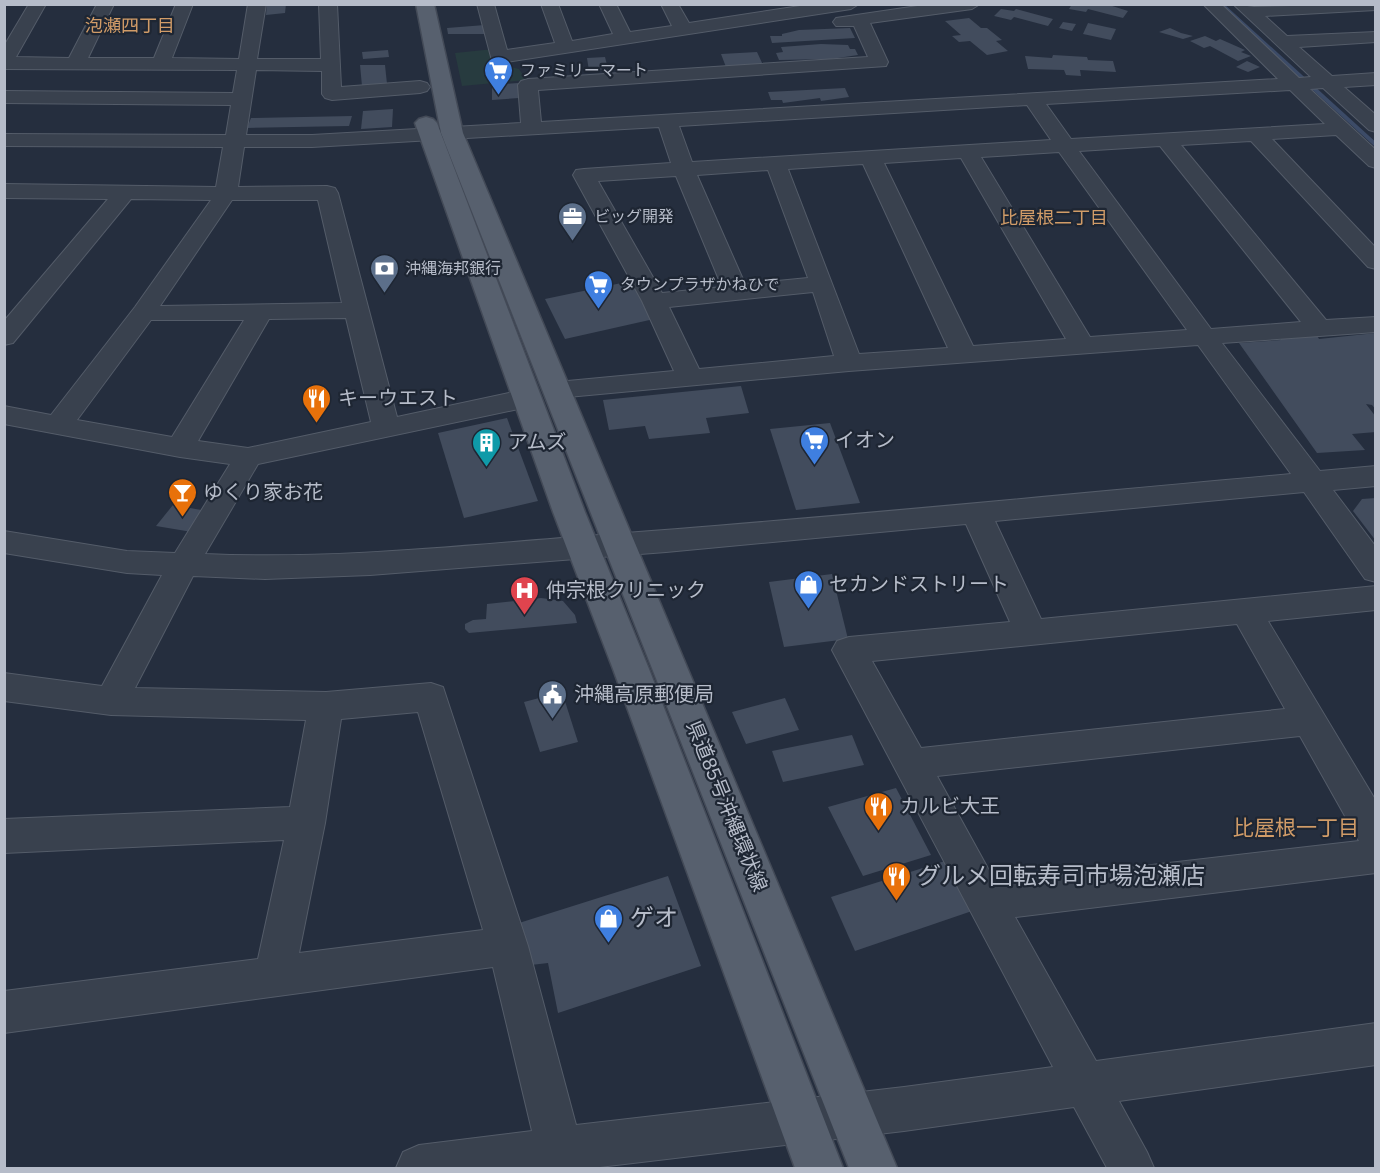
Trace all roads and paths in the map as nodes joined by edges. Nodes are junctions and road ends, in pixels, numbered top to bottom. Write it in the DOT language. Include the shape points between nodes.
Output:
graph roads {
  1 [pos="38,4"];
  2 [pos="106,4"];
  3 [pos="185,4"];
  4 [pos="257,4"];
  5 [pos="328,4"];
  6 [pos="406,4"];
  7 [pos="425,4"];
  8 [pos="485,4"];
  9 [pos="549,4"];
  10 [pos="607,4"];
  11 [pos="669,4"];
  12 [pos="734,4"];
  13 [pos="972,4"];
  14 [pos="1211,4"];
  15 [pos="1376,5"];
  16 [pos="796,8"];
  17 [pos="916,8"];
  18 [pos="1244,8"];
  19 [pos="856,12"];
  20 [pos="744,20"];
  21 [pos="683,29"];
  22 [pos="1376,37"];
  23 [pos="624,38"];
  24 [pos="1282,42"];
  25 [pos="565,47"];
  26 [pos="4,63"];
  27 [pos="76,63"];
  28 [pos="161,64"];
  29 [pos="247,64"];
  30 [pos="331,65"];
  31 [pos="716,73"];
  32 [pos="1376,79"];
  33 [pos="1309,83"];
  34 [pos="420,87"];
  35 [pos="4,97"];
  36 [pos="1032,98"];
  37 [pos="240,99"];
  38 [pos="727,104"];
  39 [pos="667,120"];
  40 [pos="1375,126"];
  41 [pos="531,129"];
  42 [pos="1341,129"];
  43 [pos="440,133"];
  44 [pos="1256,134"];
  45 [pos="4,140"];
  46 [pos="1166,140"];
  47 [pos="233,141"];
  48 [pos="1065,145"];
  49 [pos="968,153"];
  50 [pos="871,159"];
  51 [pos="1376,162"];
  52 [pos="776,164"];
  53 [pos="683,168"];
  54 [pos="15,192"];
  55 [pos="125,192"];
  56 [pos="226,194"];
  57 [pos="4,215"];
  58 [pos="1376,262"];
  59 [pos="822,284"];
  60 [pos="737,293"];
  61 [pos="654,301"];
  62 [pos="355,310"];
  63 [pos="144,312"];
  64 [pos="260,313"];
  65 [pos="1376,324"];
  66 [pos="1319,328"];
  67 [pos="1203,337"];
  68 [pos="4,338"];
  69 [pos="1082,345"];
  70 [pos="964,354"];
  71 [pos="849,363"];
  72 [pos="689,376"];
  73 [pos="543,394"];
  74 [pos="4,415"];
  75 [pos="58,424"];
  76 [pos="386,429"];
  77 [pos="180,448"];
  78 [pos="248,457"];
  79 [pos="1376,476"];
  80 [pos="1312,481"];
  81 [pos="976,512"];
  82 [pos="4,542"];
  83 [pos="619,544"];
  84 [pos="584,547"];
  85 [pos="183,565"];
  86 [pos="1376,571"];
  87 [pos="1376,598"];
  88 [pos="1246,612"];
  89 [pos="1031,632"];
  90 [pos="4,687"];
  91 [pos="111,701"];
  92 [pos="326,706"];
  93 [pos="1308,721"];
  94 [pos="909,764"];
  95 [pos="306,823"];
  96 [pos="4,836"];
  97 [pos="1376,836"];
  98 [pos="1376,856"];
  99 [pos="986,902"];
  100 [pos="508,946"];
  101 [pos="274,978"];
  102 [pos="4,1012"];
  103 [pos="1376,1044"];
  104 [pos="1084,1083"];
  105 [pos="851,1116"];
  106 [pos="801,1121"];
  107 [pos="562,1159"];
  108 [pos="419,1168"];
  109 [pos="819,1168"];
  110 [pos="873,1168"];
  111 [pos="1131,1168"];
  1 -- 26 [label="street"];
  2 -- 27 [label="street"];
  3 -- 28 [label="street"];
  4 -- 29 [label="street"];
  5 -- 30 [label="street"];
  6 -- 34 [label="main road, 県道85号沖縄環状線"];
  7 -- 43 [label="main road, 県道85号沖縄環状線"];
  8 -- 25 [label="street" via="500,57"];
  9 -- 25 [label="street"];
  10 -- 23 [label="street"];
  11 -- 21 [label="street"];
  12 -- 20 [label="street"];
  13 -- 17 [label="street"];
  14 -- 33 [label="street"];
  15 -- 18 [label="street"];
  16 -- 19 [label="street"];
  16 -- 20 [label="street"];
  17 -- 19 [label="street"];
  18 -- 24 [label="street"];
  19 -- 31 [label="street" via="711,47"];
  19 -- 31 [label="street" via="879,62"];
  20 -- 21 [label="street"];
  21 -- 23 [label="street"];
  22 -- 24 [label="street"];
  23 -- 25 [label="street"];
  24 -- 33 [label="street"];
  26 -- 27 [label="street"];
  27 -- 28 [label="street"];
  28 -- 29 [label="street"];
  29 -- 30 [label="street"];
  29 -- 37 [label="street"];
  30 -- 34 [label="street" via="332,94"];
  31 -- 38 [label="street"];
  31 -- 41 [label="street" via="528,85"];
  32 -- 33 [label="street"];
  33 -- 36 [label="street"];
  33 -- 40 [label="street"];
  33 -- 42 [label="street"];
  34 -- 43 [label="main road, 県道85号沖縄環状線"];
  35 -- 37 [label="street"];
  36 -- 38 [label="street"];
  36 -- 48 [label="street"];
  37 -- 47 [label="street"];
  38 -- 39 [label="street"];
  39 -- 41 [label="street"];
  39 -- 53 [label="street"];
  41 -- 43 [label="street"];
  42 -- 44 [label="street"];
  42 -- 51 [label="street"];
  43 -- 47 [label="street" via="312,141"];
  43 -- 73 [label="main road, 県道85号沖縄環状線"];
  44 -- 46 [label="street"];
  44 -- 58 [label="street"];
  45 -- 47 [label="street"];
  46 -- 48 [label="street"];
  46 -- 66 [label="street"];
  47 -- 56 [label="street"];
  48 -- 49 [label="street"];
  48 -- 67 [label="street"];
  49 -- 50 [label="street"];
  49 -- 69 [label="street"];
  50 -- 52 [label="street"];
  50 -- 70 [label="street"];
  52 -- 53 [label="street"];
  52 -- 59 [label="street"];
  53 -- 60 [label="street"];
  53 -- 61 [label="street" via="584,176"];
  54 -- 55 [label="street"];
  54 -- 57 [label="street"];
  55 -- 56 [label="street"];
  55 -- 68 [label="street"];
  56 -- 62 [label="street" via="327,193"];
  56 -- 63 [label="street"];
  59 -- 60 [label="street"];
  59 -- 71 [label="street"];
  60 -- 61 [label="street"];
  61 -- 72 [label="street"];
  62 -- 64 [label="street"];
  62 -- 76 [label="street"];
  63 -- 64 [label="street"];
  63 -- 75 [label="street"];
  64 -- 77 [label="street"];
  65 -- 66 [label="street"];
  66 -- 67 [label="street"];
  67 -- 69 [label="street"];
  67 -- 80 [label="street"];
  69 -- 70 [label="street"];
  70 -- 71 [label="street"];
  71 -- 72 [label="street"];
  72 -- 73 [label="street"];
  73 -- 76 [label="street"];
  73 -- 83 [label="main road, 県道85号沖縄環状線"];
  73 -- 84 [label="main road, 県道85号沖縄環状線"];
  74 -- 75 [label="street"];
  75 -- 77 [label="street"];
  76 -- 78 [label="street"];
  77 -- 78 [label="street"];
  78 -- 85 [label="street"];
  79 -- 80 [label="street"];
  80 -- 81 [label="street"];
  80 -- 86 [label="street"];
  81 -- 83 [label="street"];
  81 -- 89 [label="street"];
  82 -- 85 [label="street" via="127,562"];
  83 -- 84 [label="street"];
  83 -- 105 [label="main road, 県道85号沖縄環状線"];
  84 -- 85 [label="street" via="370,564 265,568"];
  84 -- 106 [label="main road, 県道85号沖縄環状線"];
  85 -- 91 [label="street"];
  87 -- 88 [label="street"];
  88 -- 89 [label="street"];
  88 -- 93 [label="street"];
  89 -- 94 [label="street" via="849,650"];
  90 -- 91 [label="street"];
  91 -- 92 [label="street"];
  92 -- 95 [label="street"];
  92 -- 100 [label="street" via="431,697"];
  93 -- 94 [label="street"];
  93 -- 97 [label="street"];
  94 -- 99 [label="street"];
  95 -- 96 [label="street"];
  95 -- 101 [label="street"];
  98 -- 99 [label="street"];
  99 -- 104 [label="street"];
  100 -- 101 [label="street"];
  100 -- 107 [label="street"];
  101 -- 102 [label="street"];
  103 -- 104 [label="street"];
  104 -- 105 [label="street"];
  104 -- 111 [label="street"];
  105 -- 106 [label="street"];
  105 -- 110 [label="main road, 県道85号沖縄環状線"];
  106 -- 107 [label="street"];
  106 -- 109 [label="main road, 県道85号沖縄環状線"];
  107 -- 108 [label="street"];
}
